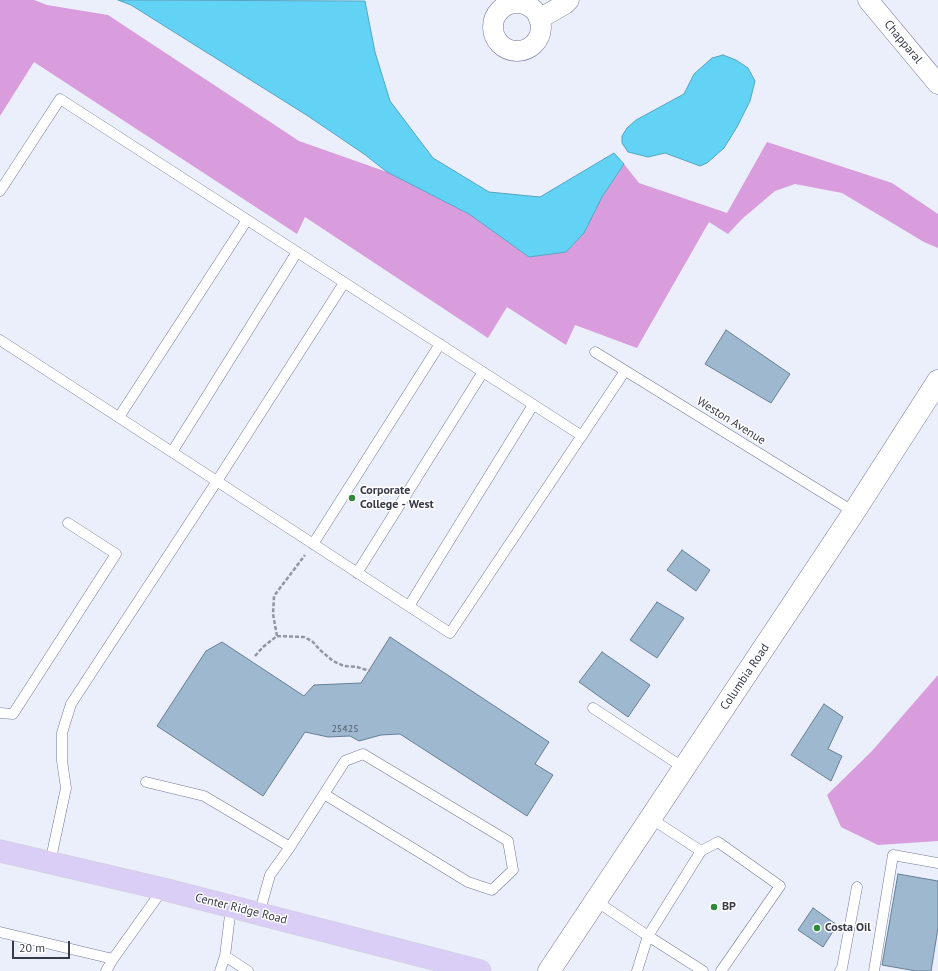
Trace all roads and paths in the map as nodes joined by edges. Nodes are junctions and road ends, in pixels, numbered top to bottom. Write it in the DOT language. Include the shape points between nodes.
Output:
graph roads {
  1 [pos="569,0"];
  2 [pos="868,0"];
  3 [pos="540,19"];
  4 [pos="938,84"];
  5 [pos="0,191"];
  6 [pos="247,220"];
  7 [pos="297,252"];
  8 [pos="344,282"];
  9 [pos="0,340"];
  10 [pos="440,344"];
  11 [pos="595,352"];
  12 [pos="625,371"];
  13 [pos="483,372"];
  14 [pos="938,381"];
  15 [pos="533,405"];
  16 [pos="119,417"];
  17 [pos="582,436"];
  18 [pos="172,452"];
  19 [pos="217,481"];
  20 [pos="854,512"];
  21 [pos="68,523"];
  22 [pos="313,544"];
  23 [pos="305,554"];
  24 [pos="357,573"];
  25 [pos="409,606"];
  26 [pos="277,636"];
  27 [pos="255,656"];
  28 [pos="370,670"];
  29 [pos="593,708"];
  30 [pos="0,713"];
  31 [pos="684,768"];
  32 [pos="146,782"];
  33 [pos="324,794"];
  34 [pos="650,818"];
  35 [pos="290,847"];
  36 [pos="0,851"];
  37 [pos="701,851"];
  38 [pos="50,863"];
  39 [pos="938,863"];
  40 [pos="857,887"];
  41 [pos="163,889"];
  42 [pos="596,901"];
  43 [pos="231,907"];
  44 [pos="260,914"];
  45 [pos="0,932"];
  46 [pos="648,936"];
  47 [pos="225,956"];
  48 [pos="113,959"];
  49 [pos="106,971"];
  50 [pos="220,971"];
  51 [pos="248,971"];
  52 [pos="480,971"];
  53 [pos="549,971"];
  54 [pos="637,971"];
  55 [pos="704,971"];
  56 [pos="721,971"];
  57 [pos="840,971"];
  58 [pos="874,971"];
  1 -- 3 [label="street"];
  2 -- 4 [label="street, Chapparal"];
  5 -- 6 [label="lane" via="60,99"];
  6 -- 7 [label="lane"];
  6 -- 16 [label="lane"];
  7 -- 8 [label="lane"];
  7 -- 18 [label="lane"];
  8 -- 10 [label="lane"];
  8 -- 19 [label="lane"];
  9 -- 16 [label="lane"];
  10 -- 13 [label="lane"];
  10 -- 22 [label="lane"];
  11 -- 12 [label="lane, Weston Avenue"];
  12 -- 17 [label="lane"];
  12 -- 20 [label="lane, Weston Avenue"];
  13 -- 15 [label="lane"];
  13 -- 24 [label="lane"];
  14 -- 20 [label="main road, Columbia Road"];
  15 -- 17 [label="lane"];
  15 -- 25 [label="lane"];
  16 -- 18 [label="lane"];
  17 -- 25 [label="lane" via="450,633"];
  18 -- 19 [label="lane"];
  19 -- 22 [label="lane"];
  19 -- 38 [label="lane" via="71,704 62,733 62,761 66,788"];
  20 -- 31 [label="main road, Columbia Road"];
  21 -- 30 [label="lane" via="116,554 13,714"];
  22 -- 24 [label="lane"];
  23 -- 26 [label="path" via="274,596 273,614"];
  24 -- 25 [label="lane"];
  26 -- 27 [label="path"];
  26 -- 28 [label="path" via="304,637 312,641 333,661 344,666"];
  29 -- 31 [label="lane"];
  31 -- 34 [label="main road, Columbia Road"];
  32 -- 35 [label="lane" via="204,796"];
  33 -- 33 [label="lane" via="346,761 363,754 508,841 513,870 492,890 468,882"];
  33 -- 35 [label="lane"];
  34 -- 37 [label="lane"];
  34 -- 42 [label="main road, Columbia Road"];
  35 -- 44 [label="lane" via="270,875"];
  36 -- 38 [label="main road, Center Ridge Road"];
  37 -- 46 [label="lane"];
  37 -- 56 [label="lane" via="718,842 780,886"];
  38 -- 41 [label="main road, Center Ridge Road"];
  39 -- 58 [label="lane" via="892,855"];
  40 -- 57 [label="lane"];
  41 -- 43 [label="main road, Center Ridge Road"];
  41 -- 48 [label="lane"];
  42 -- 46 [label="lane"];
  42 -- 53 [label="main road, Columbia Road"];
  43 -- 44 [label="main road, Center Ridge Road"];
  43 -- 47 [label="lane"];
  44 -- 52 [label="main road, Center Ridge Road"];
  45 -- 48 [label="lane"];
  46 -- 54 [label="lane"];
  46 -- 55 [label="lane"];
  47 -- 50 [label="lane"];
  47 -- 51 [label="lane"];
  48 -- 49 [label="lane"];
}
